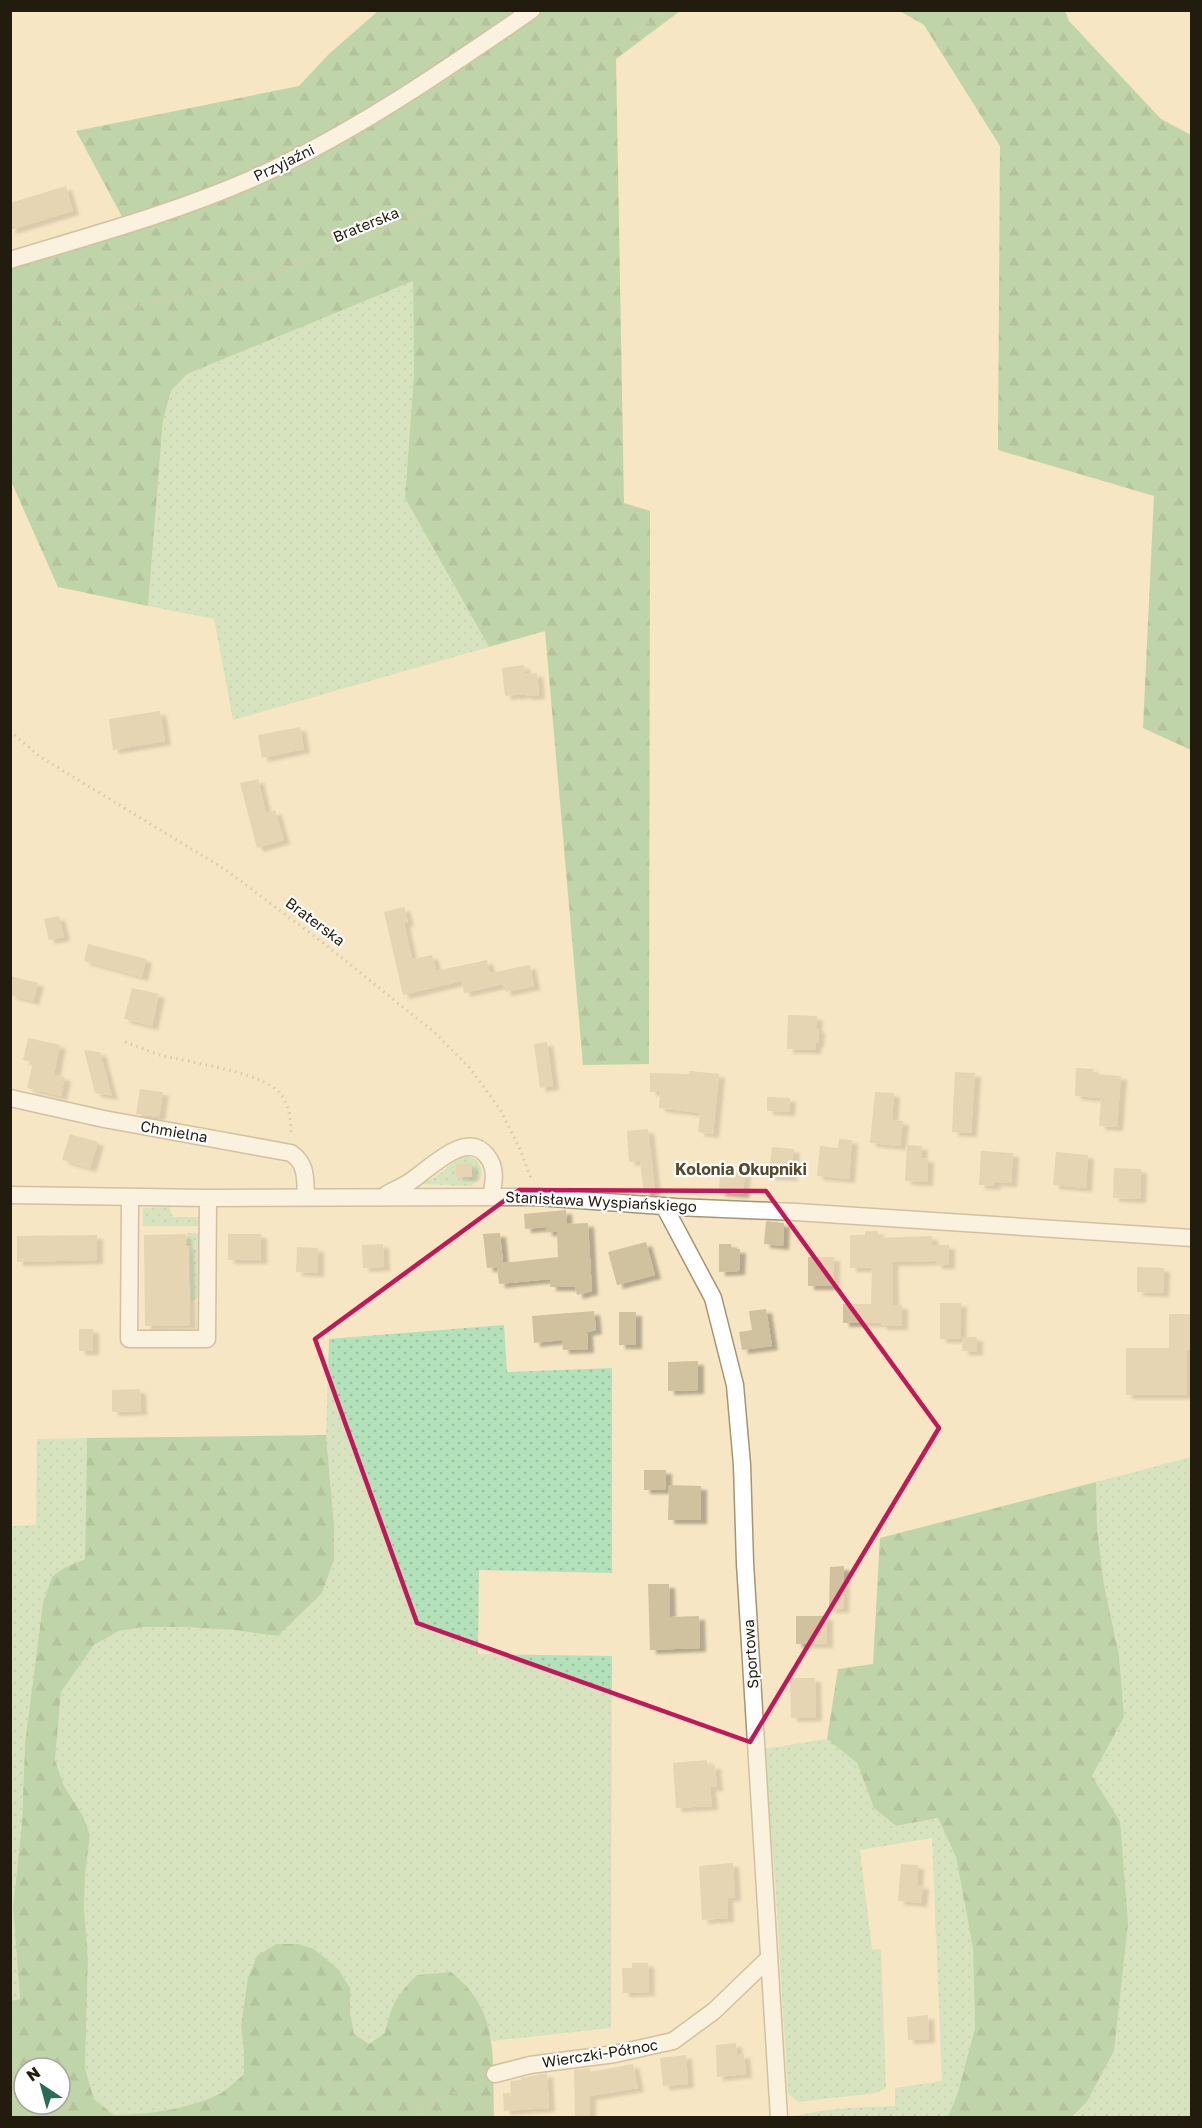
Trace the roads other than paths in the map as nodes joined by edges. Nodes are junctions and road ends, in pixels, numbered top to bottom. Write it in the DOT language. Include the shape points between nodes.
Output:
graph roads {
  1 [pos="532,10"];
  2 [pos="10,260"];
  3 [pos="10,1098"];
  4 [pos="10,1195"];
  5 [pos="306,1196"];
  6 [pos="384,1196"];
  7 [pos="491,1196"];
  8 [pos="130,1197"];
  9 [pos="208,1197"];
  10 [pos="664,1206"];
  11 [pos="1191,1238"];
  12 [pos="769,1958"];
  13 [pos="495,2074"];
  14 [pos="779,2118"];
  1 -- 2 [label="street, Przyjaźni" via="384,109 267,172 190,203"];
  3 -- 5 [label="street, Chmielna" via="291,1153 304,1171"];
  4 -- 8 [label="street, Stanisława Wyspiańskiego"];
  5 -- 6 [label="street, Stanisława Wyspiańskiego"];
  5 -- 9 [label="street, Stanisława Wyspiańskiego"];
  6 -- 7 [label="street, Stanisława Wyspiańskiego"];
  6 -- 7 [label="street" via="465,1146 484,1152 492,1162"];
  7 -- 10 [label="street, Stanisława Wyspiańskiego"];
  8 -- 9 [label="street, Stanisława Wyspiańskiego"];
  8 -- 9 [label="street" via="129,1339 207,1339"];
  10 -- 11 [label="street, Stanisława Wyspiańskiego"];
  10 -- 12 [label="street, Sportowa" via="713,1298 735,1385"];
  12 -- 13 [label="street, Wierczki-Północ" via="714,2011 673,2041"];
  12 -- 14 [label="street, Sportowa"];
}
